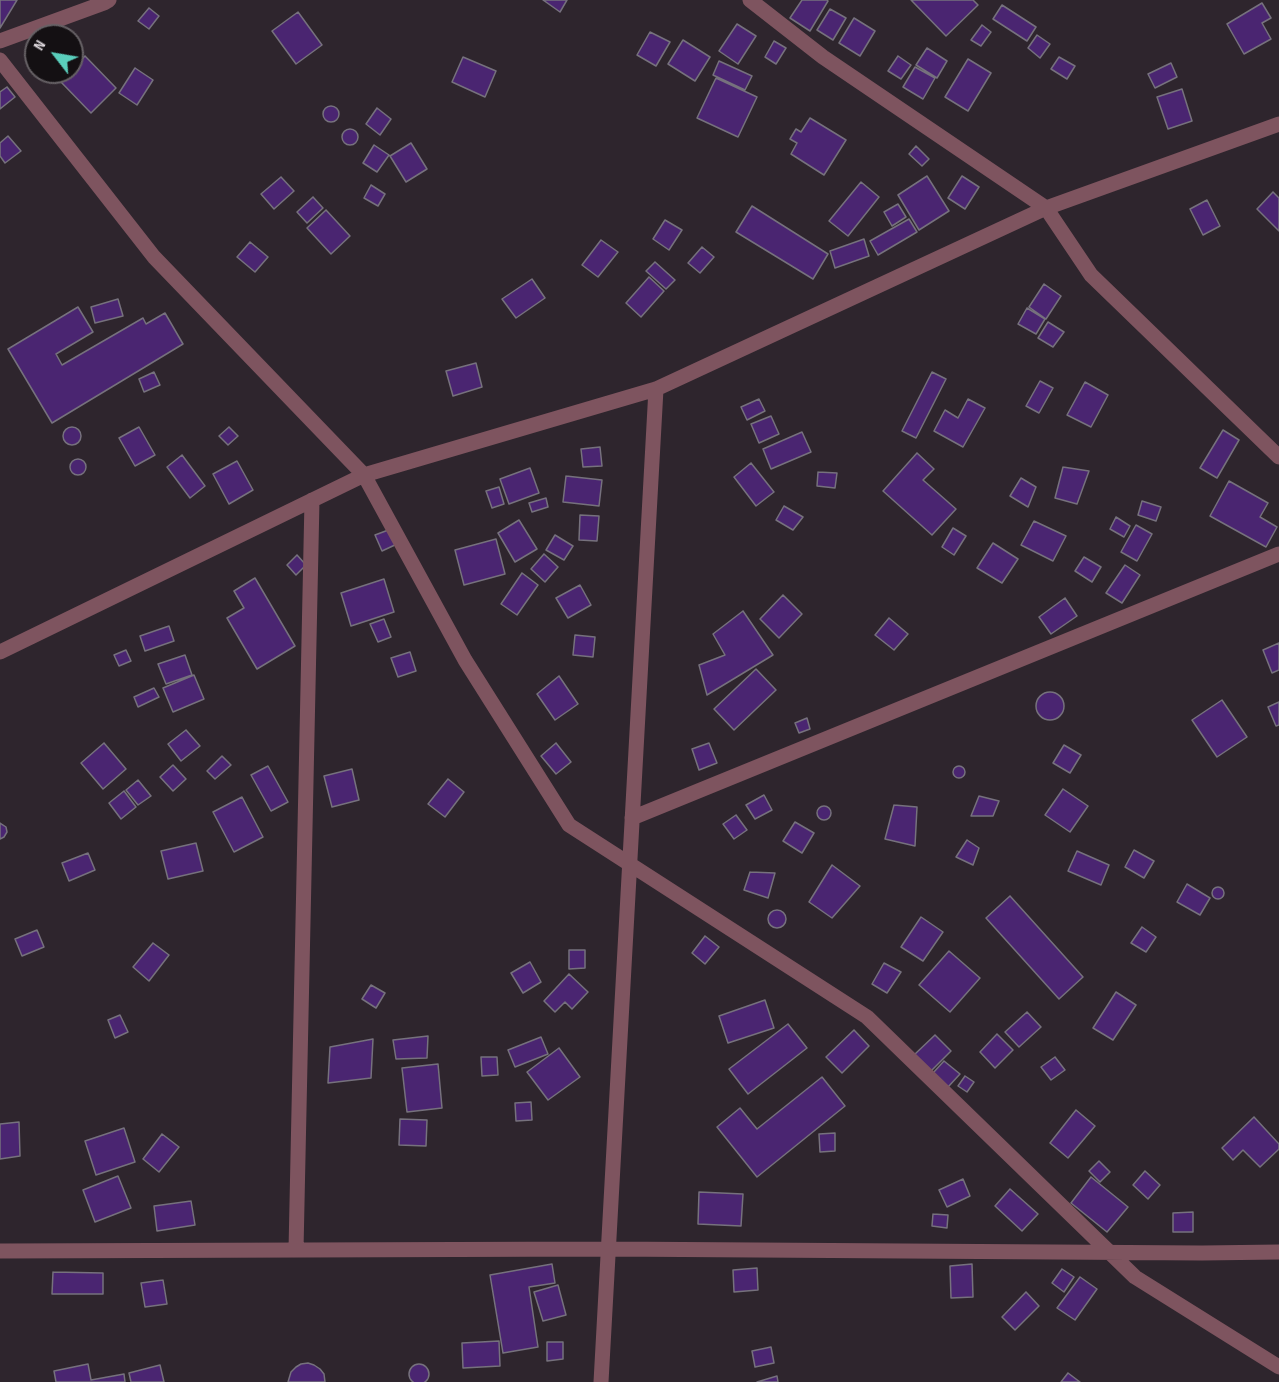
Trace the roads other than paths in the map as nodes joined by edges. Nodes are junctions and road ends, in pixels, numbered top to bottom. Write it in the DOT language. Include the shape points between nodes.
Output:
graph roads {
  1 [pos="109,0"];
  2 [pos="750,0"];
  3 [pos="0,41"];
  4 [pos="0,60"];
  5 [pos="1279,124"];
  6 [pos="1046,208"];
  7 [pos="656,389"];
  8 [pos="1279,458"];
  9 [pos="364,475"];
  10 [pos="312,500"];
  11 [pos="1279,554"];
  12 [pos="0,652"];
  13 [pos="632,818"];
  14 [pos="630,863"];
  15 [pos="608,1249"];
  16 [pos="296,1250"];
  17 [pos="0,1251"];
  18 [pos="1110,1252"];
  19 [pos="1279,1252"];
  20 [pos="1279,1367"];
  21 [pos="601,1382"];
  1 -- 3 [label="street"];
  2 -- 6 [label="street" via="823,57"];
  4 -- 9 [label="street" via="154,257"];
  5 -- 6 [label="street"];
  6 -- 7 [label="street"];
  6 -- 8 [label="street" via="1090,275"];
  7 -- 9 [label="street"];
  7 -- 13 [label="street"];
  9 -- 10 [label="street"];
  9 -- 14 [label="street" via="465,660 569,825"];
  10 -- 12 [label="street"];
  10 -- 16 [label="street"];
  11 -- 13 [label="street"];
  13 -- 14 [label="street"];
  14 -- 15 [label="street"];
  14 -- 18 [label="street" via="867,1017"];
  15 -- 16 [label="street"];
  15 -- 18 [label="street"];
  15 -- 21 [label="street"];
  16 -- 17 [label="street"];
  18 -- 19 [label="street"];
  18 -- 20 [label="street" via="1135,1277"];
}
